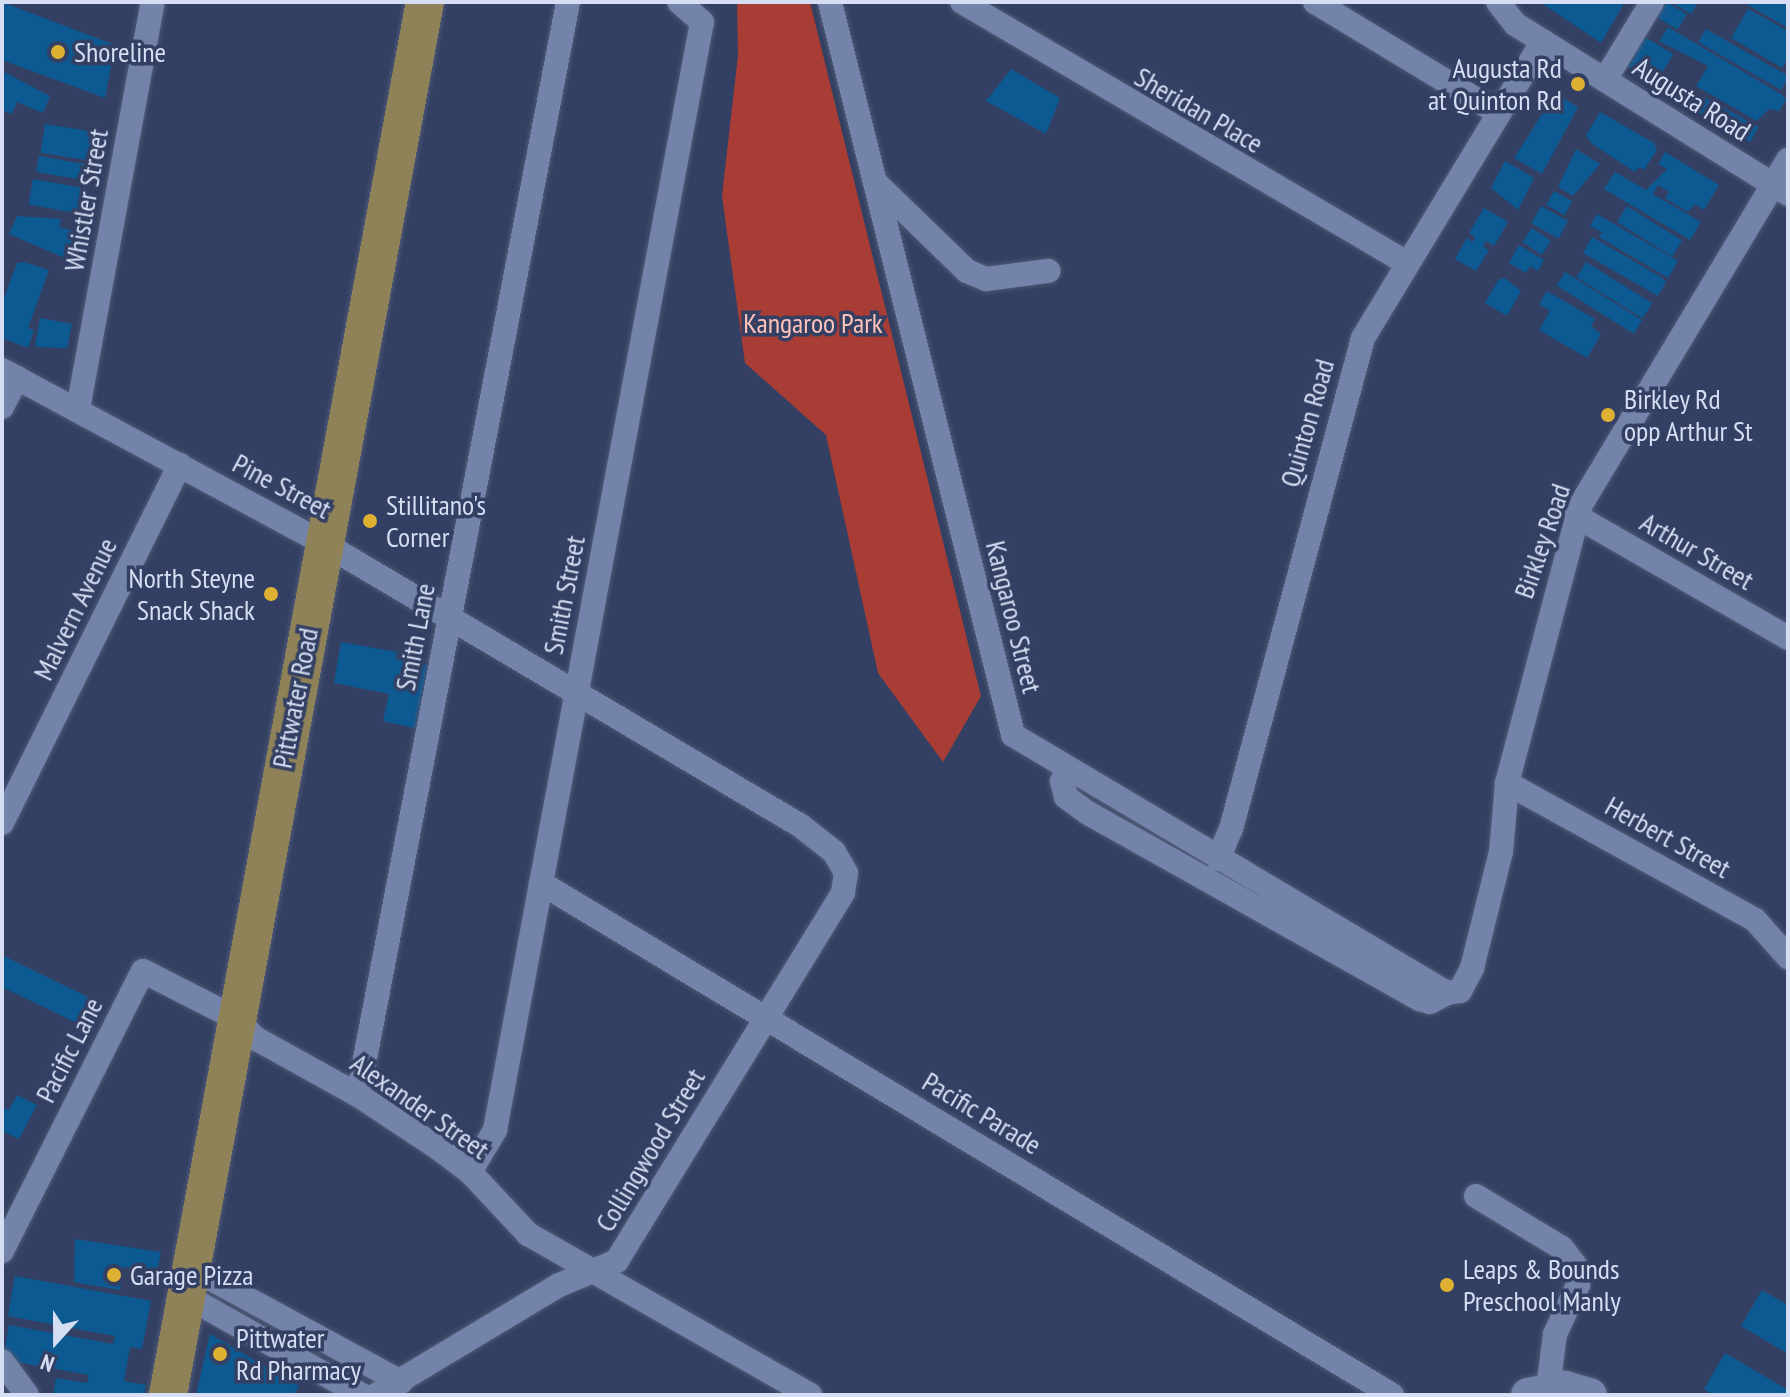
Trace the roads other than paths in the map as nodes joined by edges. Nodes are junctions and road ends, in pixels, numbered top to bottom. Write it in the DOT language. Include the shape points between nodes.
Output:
graph roads {
  1 [pos="153,2"];
  2 [pos="425,2"];
  3 [pos="568,2"];
  4 [pos="679,2"];
  5 [pos="830,2"];
  6 [pos="1315,2"];
  7 [pos="1498,2"];
  8 [pos="1652,2"];
  9 [pos="963,4"];
  10 [pos="1543,41"];
  11 [pos="1605,80"];
  12 [pos="1498,113"];
  13 [pos="1788,160"];
  14 [pos="873,181"];
  15 [pos="1781,189"];
  16 [pos="1407,263"];
  17 [pos="1048,271"];
  18 [pos="9,374"];
  19 [pos="2,407"];
  20 [pos="78,409"];
  21 [pos="180,465"];
  22 [pos="1576,516"];
  23 [pos="325,544"];
  24 [pos="448,619"];
  25 [pos="1788,638"];
  26 [pos="575,693"];
  27 [pos="1068,771"];
  28 [pos="1507,783"];
  29 [pos="2,823"];
  30 [pos="1218,859"];
  31 [pos="846,873"];
  32 [pos="541,883"];
  33 [pos="1788,957"];
  34 [pos="1456,989"];
  35 [pos="765,1018"];
  36 [pos="237,1019"];
  37 [pos="358,1095"];
  38 [pos="470,1172"];
  39 [pos="1476,1196"];
  40 [pos="2,1251"];
  41 [pos="593,1272"];
  42 [pos="188,1282"];
  43 [pos="2,1361"];
  44 [pos="383,1392"];
  45 [pos="1538,1392"];
  46 [pos="27,1395"];
  47 [pos="168,1395"];
  48 [pos="810,1395"];
  49 [pos="1392,1395"];
  50 [pos="1590,1395"];
  1 -- 20 [label="street, Whistler Street"];
  2 -- 23 [label="main road, Pittwater Road"];
  3 -- 24 [label="street, Smith Lane"];
  4 -- 26 [label="street, Smith Street" via="702,22"];
  5 -- 14 [label="street, Kangaroo Street"];
  6 -- 12 [label="street"];
  7 -- 10 [label="street" via="1515,24"];
  8 -- 11 [label="street"];
  9 -- 16 [label="street, Sheridan Place"];
  10 -- 11 [label="street"];
  10 -- 12 [label="street, Quinton Road"];
  11 -- 15 [label="street, Augusta Road"];
  12 -- 16 [label="street, Quinton Road"];
  13 -- 15 [label="street, Birkley Road"];
  14 -- 17 [label="street" via="967,271 986,279"];
  14 -- 27 [label="street, Kangaroo Street" via="1013,735"];
  15 -- 22 [label="street, Birkley Road"];
  16 -- 30 [label="street, Quinton Road" via="1363,338 1347,383 1231,829"];
  18 -- 19 [label="street"];
  18 -- 20 [label="street, Pine Street"];
  20 -- 21 [label="street, Pine Street"];
  21 -- 23 [label="street, Pine Street"];
  21 -- 29 [label="street, Malvern Avenue"];
  22 -- 25 [label="street, Arthur Street"];
  22 -- 28 [label="street, Birkley Road"];
  23 -- 24 [label="street, Pine Street"];
  23 -- 36 [label="main road, Pittwater Road"];
  24 -- 26 [label="street, Pine Street"];
  24 -- 37 [label="street, Smith Lane"];
  26 -- 31 [label="street, Pine Street" via="801,826 834,852"];
  26 -- 32 [label="street, Smith Street"];
  27 -- 30 [label="street, Kangaroo Street"];
  27 -- 34 [label="street" via="1062,781 1066,797 1101,821 1420,999 1430,1002"];
  28 -- 33 [label="street, Herbert Street" via="1755,920"];
  28 -- 34 [label="street, Birkley Road" via="1493,890"];
  30 -- 34 [label="street, Kangaroo Street"];
  31 -- 35 [label="street, Collingwood Street" via="843,893"];
  32 -- 35 [label="street, Pacific Parade"];
  32 -- 38 [label="street, Smith Street" via="495,1130"];
  35 -- 41 [label="street, Collingwood Street" via="630,1245 617,1261"];
  35 -- 49 [label="street, Pacific Parade"];
  36 -- 37 [label="street, Alexander Street" via="255,1038"];
  36 -- 40 [label="street, Pacific Lane" via="143,971"];
  36 -- 42 [label="main road, Pittwater Road"];
  37 -- 38 [label="street, Alexander Street"];
  38 -- 41 [label="street, Alexander Street" via="528,1234"];
  39 -- 45 [label="street" via="1562,1248 1575,1265 1578,1285 1555,1334"];
  41 -- 44 [label="street, Collingwood Street" via="559,1285"];
  41 -- 48 [label="street, Alexander Street"];
  42 -- 44 [label="street"];
  42 -- 44 [label="street"];
  42 -- 47 [label="main road, Pittwater Road"];
  43 -- 46 [label="street"];
  45 -- 50 [label="street"];
}
